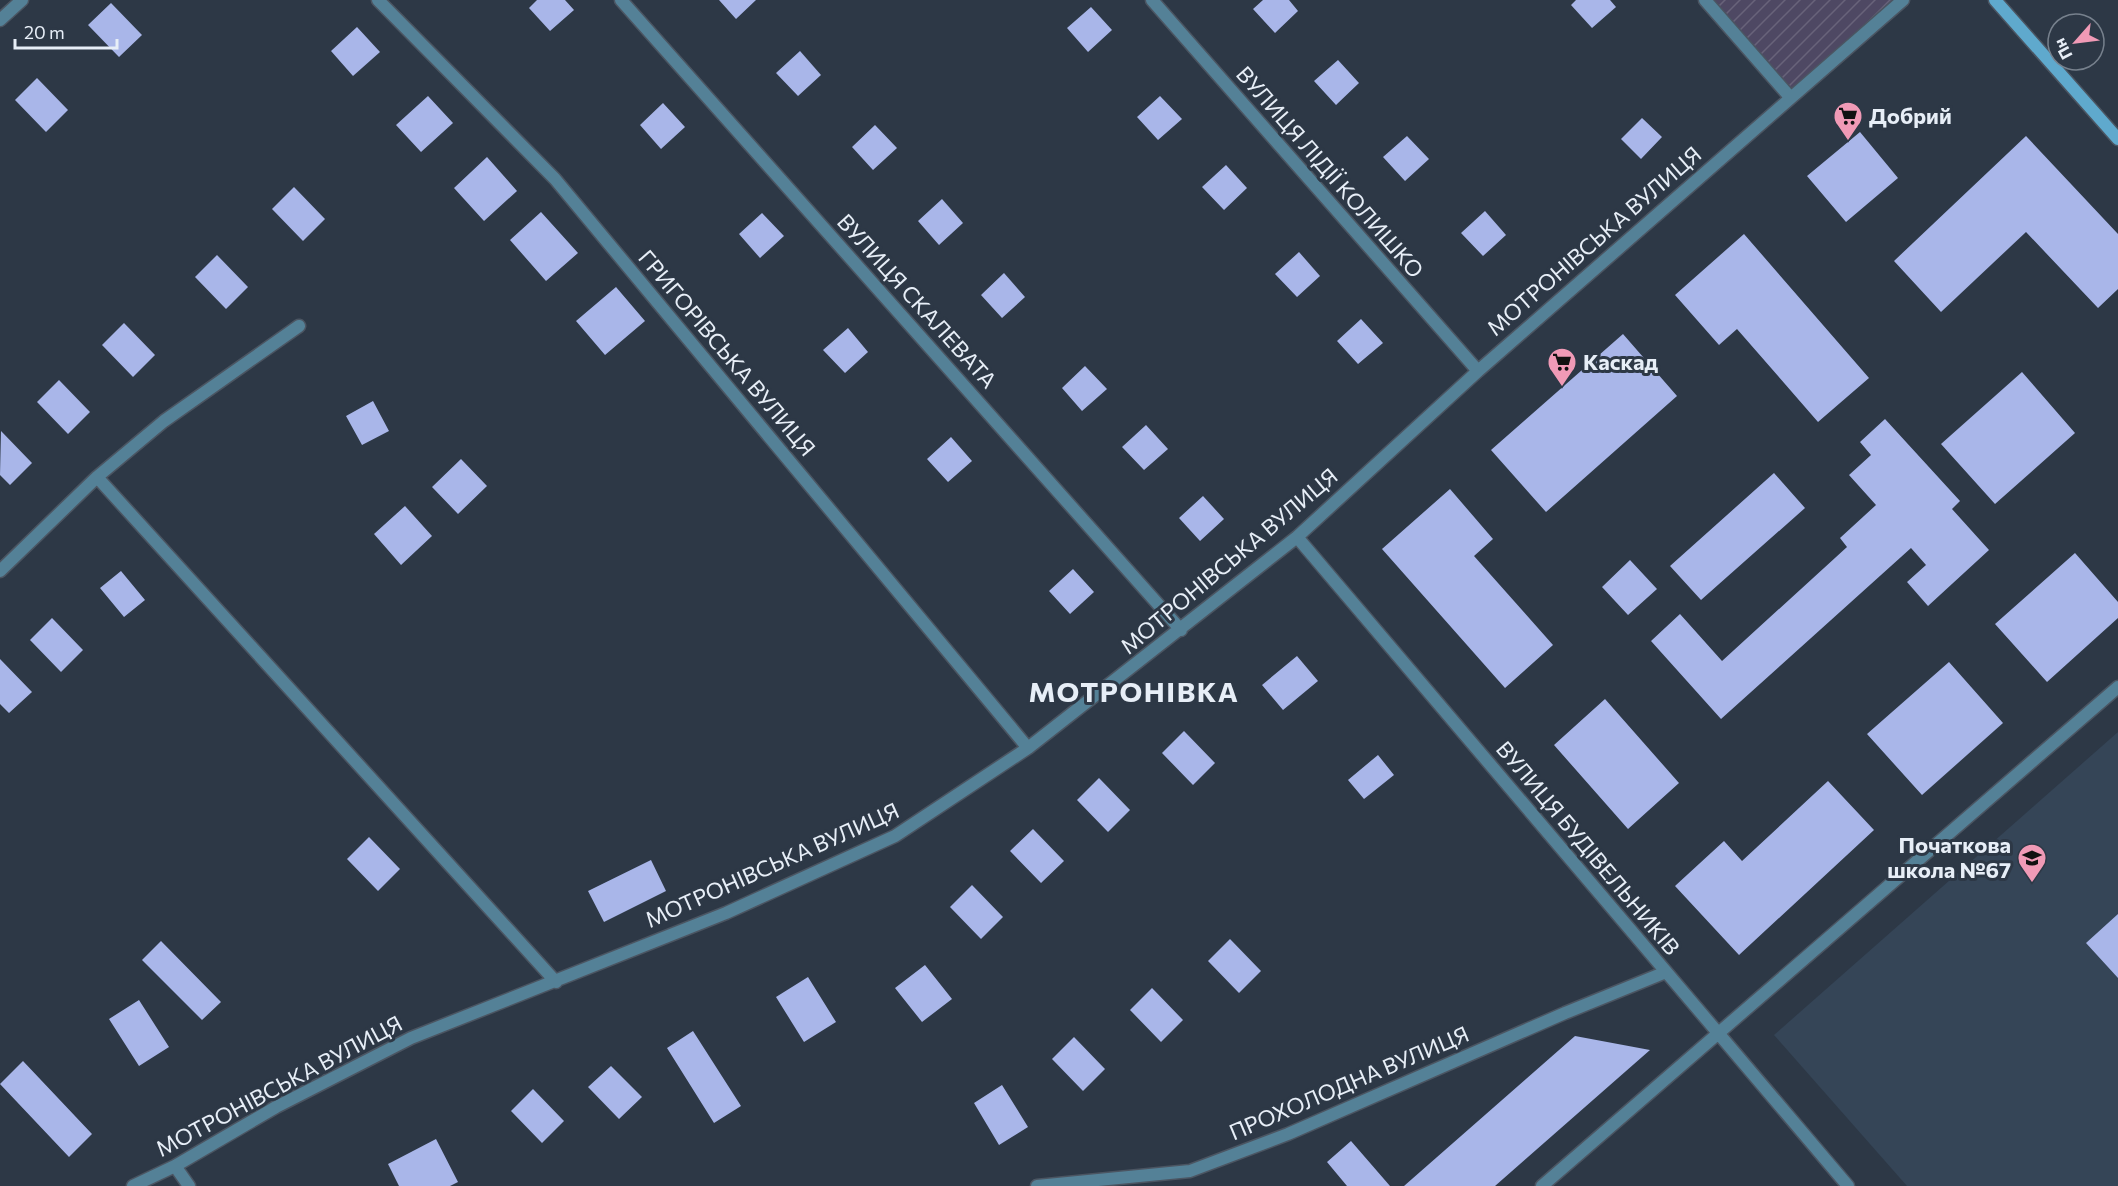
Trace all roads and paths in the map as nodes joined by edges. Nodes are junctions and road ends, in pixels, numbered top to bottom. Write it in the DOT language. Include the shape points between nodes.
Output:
graph roads {
  1 [pos="22,0"];
  2 [pos="378,0"];
  3 [pos="621,0"];
  4 [pos="1152,0"];
  5 [pos="1705,0"];
  6 [pos="1903,0"];
  7 [pos="1995,0"];
  8 [pos="0,20"];
  9 [pos="1790,96"];
  10 [pos="2118,139"];
  11 [pos="299,326"];
  12 [pos="1478,371"];
  13 [pos="97,477"];
  14 [pos="1297,537"];
  15 [pos="0,571"];
  16 [pos="1181,630"];
  17 [pos="2118,687"];
  18 [pos="1028,748"];
  19 [pos="1666,972"];
  20 [pos="556,982"];
  21 [pos="1720,1035"];
  22 [pos="175,1166"];
  23 [pos="133,1186"];
  24 [pos="189,1186"];
  25 [pos="1037,1186"];
  26 [pos="1542,1186"];
  27 [pos="1848,1186"];
  1 -- 8 [label="street"];
  2 -- 18 [label="street, ГРИГОРІВСЬКА ВУЛИЦЯ" via="555,179"];
  3 -- 16 [label="street, ВУЛИЦЯ СКАЛЕВАТА"];
  4 -- 12 [label="street, ВУЛИЦЯ ЛІДІЇ КОЛИШКО"];
  5 -- 9 [label="street"];
  6 -- 9 [label="street, МОТРОНІВСЬКА ВУЛИЦЯ"];
  7 -- 10 [label="street"];
  9 -- 12 [label="street, МОТРОНІВСЬКА ВУЛИЦЯ"];
  11 -- 13 [label="street" via="164,421"];
  12 -- 14 [label="street, МОТРОНІВСЬКА ВУЛИЦЯ"];
  13 -- 15 [label="street"];
  13 -- 20 [label="street"];
  14 -- 16 [label="street, МОТРОНІВСЬКА ВУЛИЦЯ"];
  14 -- 19 [label="street, ВУЛИЦЯ БУДІВЕЛЬНИКІВ"];
  16 -- 18 [label="street, МОТРОНІВСЬКА ВУЛИЦЯ"];
  17 -- 21 [label="street"];
  18 -- 20 [label="street, МОТРОНІВСЬКА ВУЛИЦЯ" via="895,836"];
  19 -- 21 [label="street, ВУЛИЦЯ БУДІВЕЛЬНИКІВ"];
  19 -- 25 [label="street, ПРОХОЛОДНА ВУЛИЦЯ" via="1288,1134 1190,1171"];
  20 -- 22 [label="street, МОТРОНІВСЬКА ВУЛИЦЯ" via="411,1038 276,1107"];
  21 -- 26 [label="street"];
  21 -- 27 [label="street, ВУЛИЦЯ БУДІВЕЛЬНИКІВ"];
  22 -- 23 [label="street, МОТРОНІВСЬКА ВУЛИЦЯ"];
  22 -- 24 [label="street"];
}
